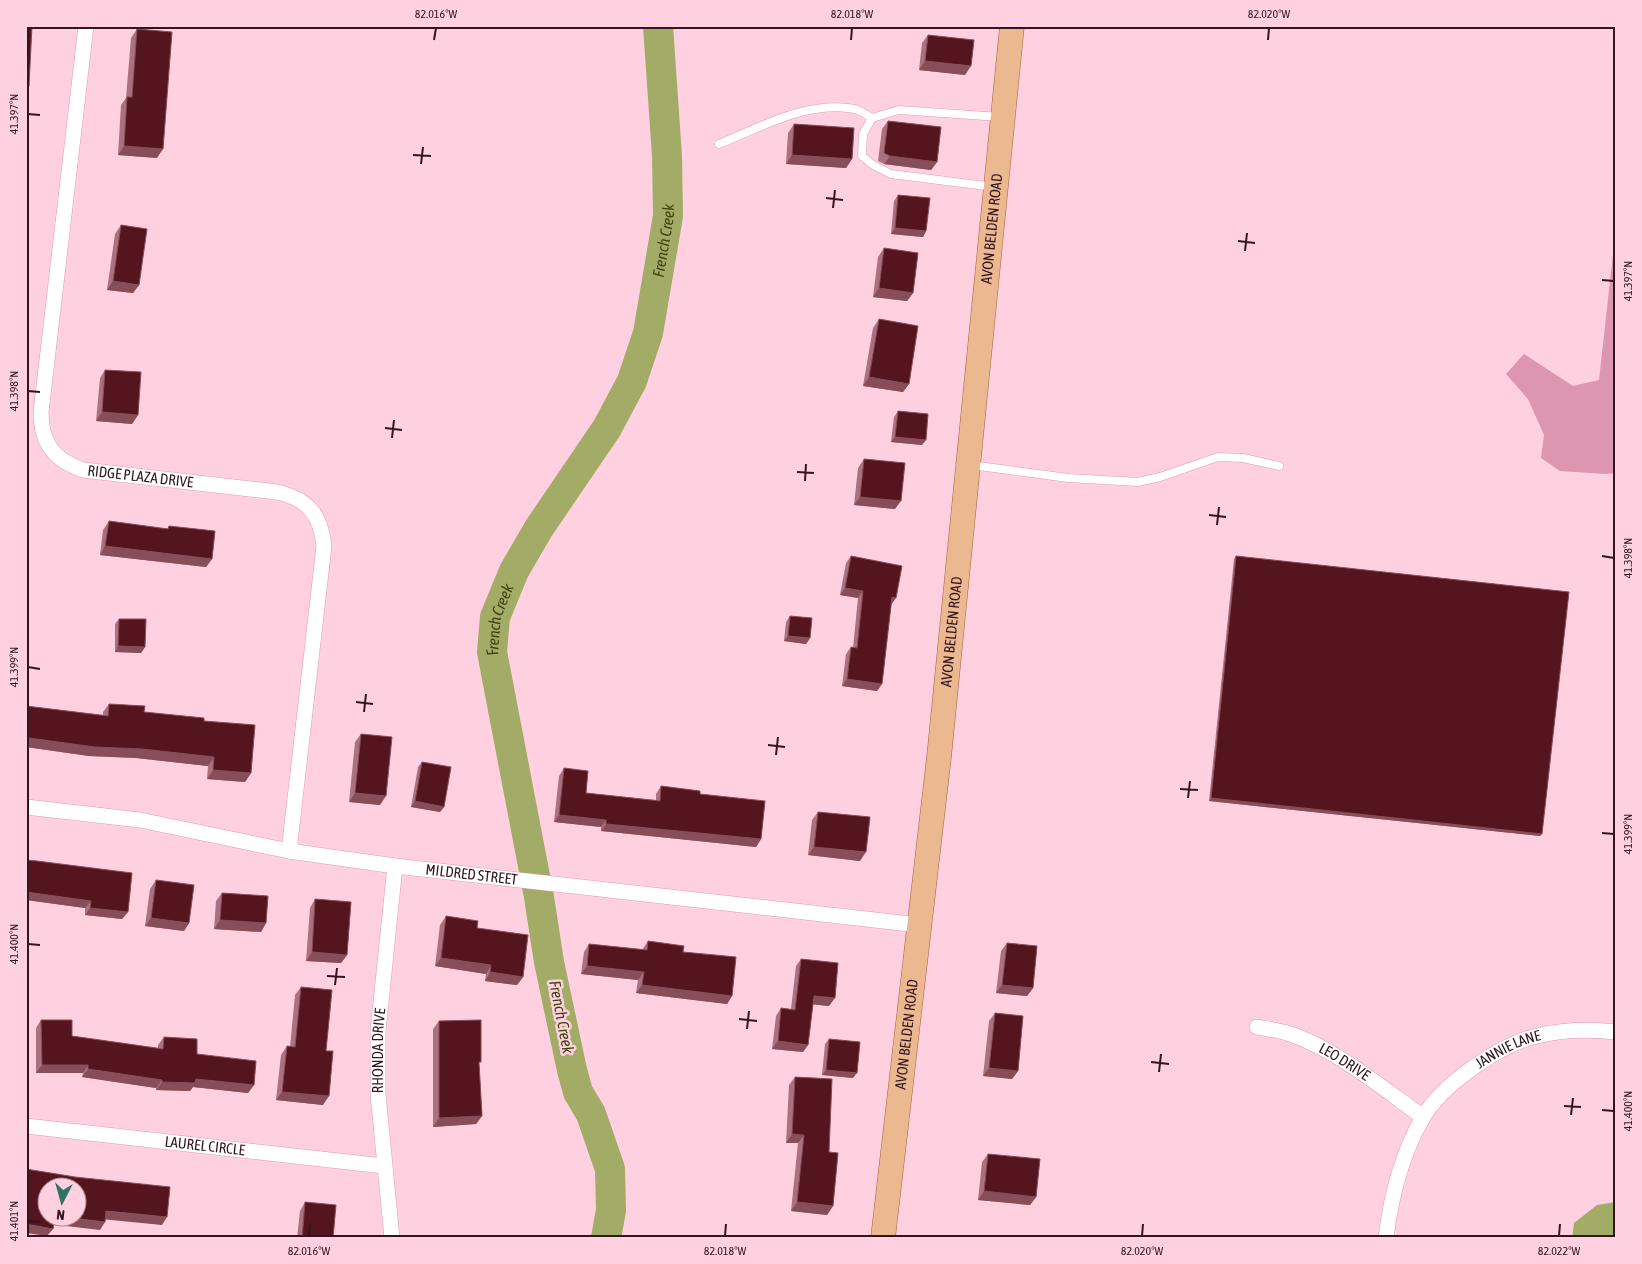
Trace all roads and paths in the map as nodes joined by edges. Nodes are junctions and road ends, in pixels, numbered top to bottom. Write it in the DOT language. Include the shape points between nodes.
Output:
graph roads {
  1 [pos="86,26"];
  2 [pos="1012,26"];
  3 [pos="872,118"];
  4 [pos="1003,118"];
  5 [pos="719,144"];
  6 [pos="996,188"];
  7 [pos="969,465"];
  8 [pos="1279,466"];
  9 [pos="26,807"];
  10 [pos="289,851"];
  11 [pos="395,866"];
  12 [pos="919,925"];
  13 [pos="1257,1027"];
  14 [pos="1616,1032"];
  15 [pos="1422,1117"];
  16 [pos="26,1126"];
  17 [pos="384,1166"];
  18 [pos="392,1238"];
  19 [pos="883,1238"];
  20 [pos="1386,1238"];
  1 -- 10 [label="street, RIDGE PLAZA DRIVE" via="41,412 43,435 58,458 83,470 277,492 303,502 318,519 324,546"];
  2 -- 4 [label="main road, AVON BELDEN ROAD"];
  3 -- 4 [label="lane" via="899,110"];
  3 -- 5 [label="lane" via="857,110 817,109 772,122"];
  3 -- 6 [label="lane" via="863,134 862,156 873,165 891,174"];
  4 -- 6 [label="main road, AVON BELDEN ROAD"];
  6 -- 7 [label="main road, AVON BELDEN ROAD"];
  7 -- 8 [label="lane" via="1068,478 1138,482 1160,478 1218,457 1243,458"];
  7 -- 12 [label="main road, AVON BELDEN ROAD"];
  9 -- 10 [label="street, MILDRED STREET" via="140,820"];
  10 -- 11 [label="street, MILDRED STREET"];
  11 -- 12 [label="street, MILDRED STREET"];
  11 -- 17 [label="street, RHONDA DRIVE" via="378,1031 378,1094"];
  12 -- 19 [label="main road, AVON BELDEN ROAD"];
  13 -- 15 [label="street, LEO DRIVE" via="1288,1033 1317,1046 1366,1076"];
  14 -- 15 [label="street, JANNIE LANE" via="1563,1032 1535,1036 1510,1046 1458,1080"];
  15 -- 20 [label="street, JANNIE LANE" via="1406,1150 1394,1187"];
  16 -- 17 [label="street, LAUREL CIRCLE"];
  17 -- 18 [label="street, RHONDA DRIVE"];
}
